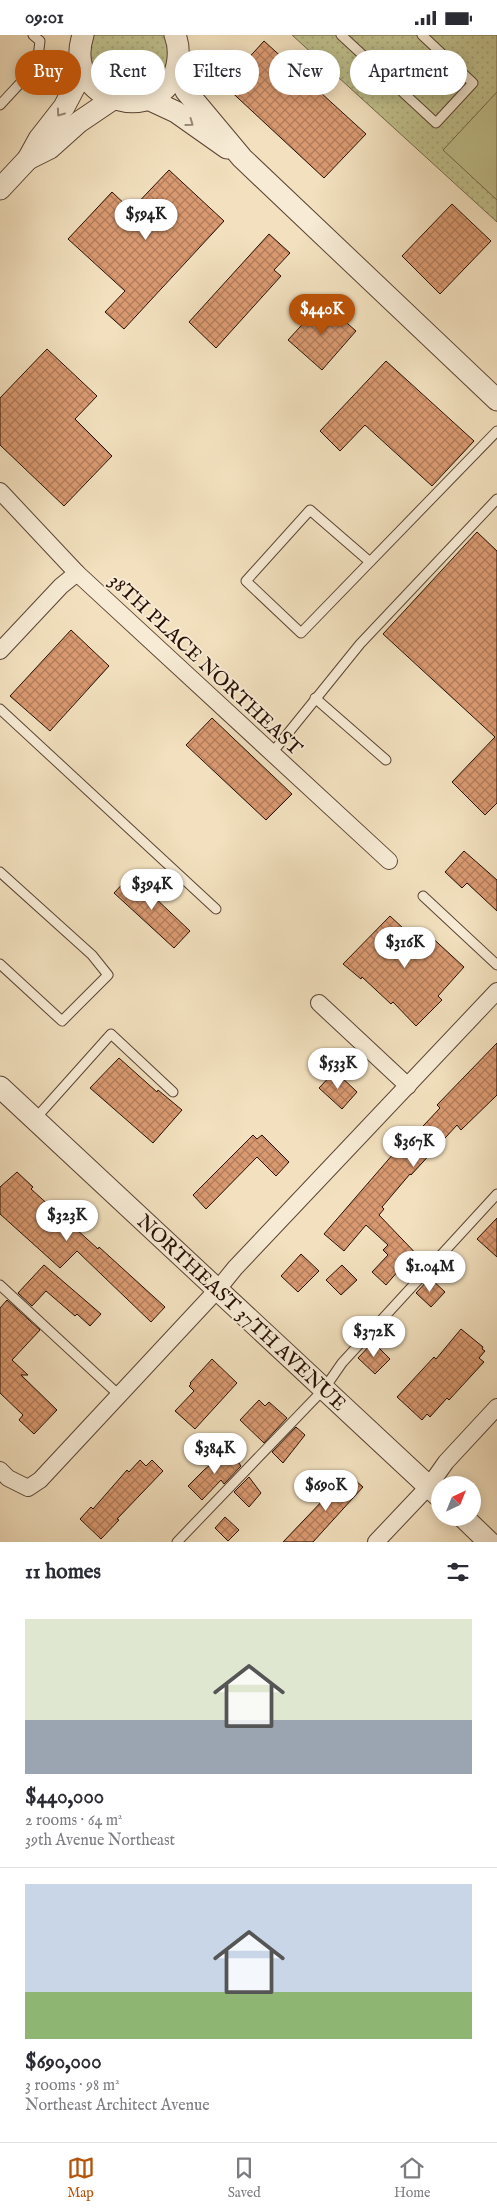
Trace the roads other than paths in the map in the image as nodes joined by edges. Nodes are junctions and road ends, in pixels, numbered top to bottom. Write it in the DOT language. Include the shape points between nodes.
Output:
graph roads {
  1 [pos="33,35"];
  2 [pos="82,35"];
  3 [pos="340,35"];
  4 [pos="422,35"];
  5 [pos="178,37"];
  6 [pos="179,50"];
  7 [pos="83,71"];
  8 [pos="175,73"];
  9 [pos="190,95"];
  10 [pos="113,99"];
  11 [pos="148,99"];
  12 [pos="0,105"];
  13 [pos="242,157"];
  14 [pos="28,159"];
  15 [pos="0,189"];
  16 [pos="497,401"];
  17 [pos="497,431"];
  18 [pos="0,491"];
  19 [pos="497,499"];
  20 [pos="370,562"];
  21 [pos="77,573"];
  22 [pos="0,651"];
  23 [pos="315,698"];
  24 [pos="0,709"];
  25 [pos="272,753"];
  26 [pos="386,760"];
  27 [pos="389,861"];
  28 [pos="0,872"];
  29 [pos="423,897"];
  30 [pos="216,909"];
  31 [pos="0,964"];
  32 [pos="497,965"];
  33 [pos="497,991"];
  34 [pos="319,1003"];
  35 [pos="408,1086"];
  36 [pos="0,1087"];
  37 [pos="173,1092"];
  38 [pos="35,1119"];
  39 [pos="497,1194"];
  40 [pos="0,1285"];
  41 [pos="218,1289"];
  42 [pos="324,1389"];
  43 [pos="119,1395"];
  44 [pos="497,1407"];
  45 [pos="0,1470"];
  46 [pos="441,1476"];
  47 [pos="431,1487"];
  48 [pos="431,1494"];
  49 [pos="472,1526"];
  50 [pos="177,1542"];
  51 [pos="376,1542"];
  52 [pos="489,1542"];
  1 -- 12 [label="lane" via="40,41 37,65"];
  2 -- 7 [label="street"];
  3 -- 4 [label="lane" via="436,123 473,83"];
  5 -- 6 [label="street"];
  7 -- 10 [label="street" via="100,93"];
  7 -- 14 [label="street, one-way" via="64,107"];
  8 -- 11 [label="street" via="160,93"];
  9 -- 13 [label="street"];
  10 -- 11 [label="street" via="136,102"];
  10 -- 14 [label="street" via="86,116 50,148"];
  11 -- 13 [label="street, one-way" via="176,112"];
  13 -- 16 [label="street"];
  14 -- 15 [label="street"];
  17 -- 20 [label="lane"];
  18 -- 21 [label="street, 38TH PLACE NORTHEAST"];
  19 -- 23 [label="lane" via="360,644"];
  20 -- 20 [label="lane" via="301,633 246,581 310,510"];
  21 -- 22 [label="street"];
  21 -- 25 [label="street, 38TH PLACE NORTHEAST"];
  23 -- 25 [label="lane"];
  23 -- 26 [label="lane"];
  24 -- 30 [label="lane"];
  25 -- 27 [label="street, 38TH PLACE NORTHEAST"];
  28 -- 31 [label="lane" via="92,955 108,975 62,1021"];
  29 -- 32 [label="lane"];
  33 -- 35 [label="street"];
  34 -- 35 [label="street"];
  35 -- 41 [label="street"];
  36 -- 38 [label="street, NORTHEAST 37TH AVENUE"];
  37 -- 38 [label="lane" via="111,1033"];
  38 -- 41 [label="street, NORTHEAST 37TH AVENUE"];
  39 -- 42 [label="lane" via="342,1363"];
  40 -- 43 [label="lane"];
  41 -- 42 [label="street, NORTHEAST 37TH AVENUE"];
  41 -- 43 [label="street"];
  42 -- 47 [label="street, NORTHEAST 37TH AVENUE"];
  42 -- 50 [label="lane"];
  43 -- 45 [label="street" via="47,1473 28,1489"];
  44 -- 46 [label="street" via="446,1462"];
  48 -- 51 [label="street"];
  49 -- 52 [label="street"];
}
